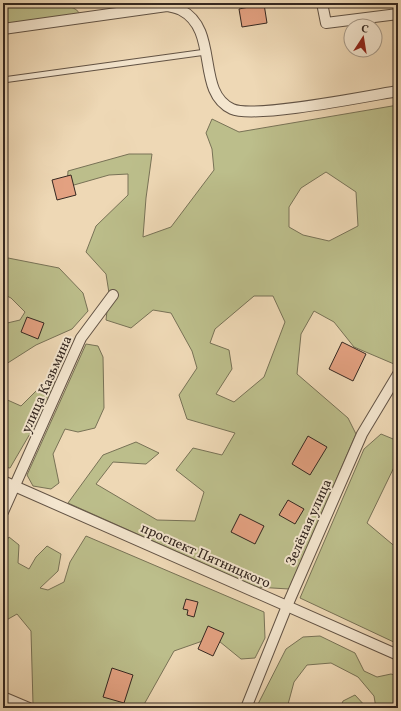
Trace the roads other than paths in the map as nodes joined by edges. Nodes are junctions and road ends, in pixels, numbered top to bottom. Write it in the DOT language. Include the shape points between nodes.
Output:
graph roads {
  1 [pos="322,3"];
  2 [pos="398,14"];
  3 [pos="3,29"];
  4 [pos="206,52"];
  5 [pos="3,80"];
  6 [pos="398,91"];
  7 [pos="113,295"];
  8 [pos="398,374"];
  9 [pos="3,481"];
  10 [pos="15,486"];
  11 [pos="3,512"];
  12 [pos="287,606"];
  13 [pos="398,655"];
  14 [pos="3,697"];
  15 [pos="29,708"];
  16 [pos="246,708"];
  1 -- 2 [label="street" via="326,23"];
  3 -- 4 [label="street" via="167,6 181,10 193,20 203,37"];
  4 -- 5 [label="lane"];
  4 -- 6 [label="street" via="213,86 219,99 231,109 243,112 272,111"];
  7 -- 10 [label="street, улица Казьмина" via="81,338"];
  8 -- 12 [label="street, Зелёная улица" via="362,434"];
  9 -- 10 [label="street, проспект Пятницкого"];
  10 -- 11 [label="street, улица Казьмина"];
  10 -- 12 [label="street, проспект Пятницкого"];
  12 -- 13 [label="street, проспект Пятницкого"];
  12 -- 16 [label="street, Зелёная улица"];
  14 -- 15 [label="street"];
}
